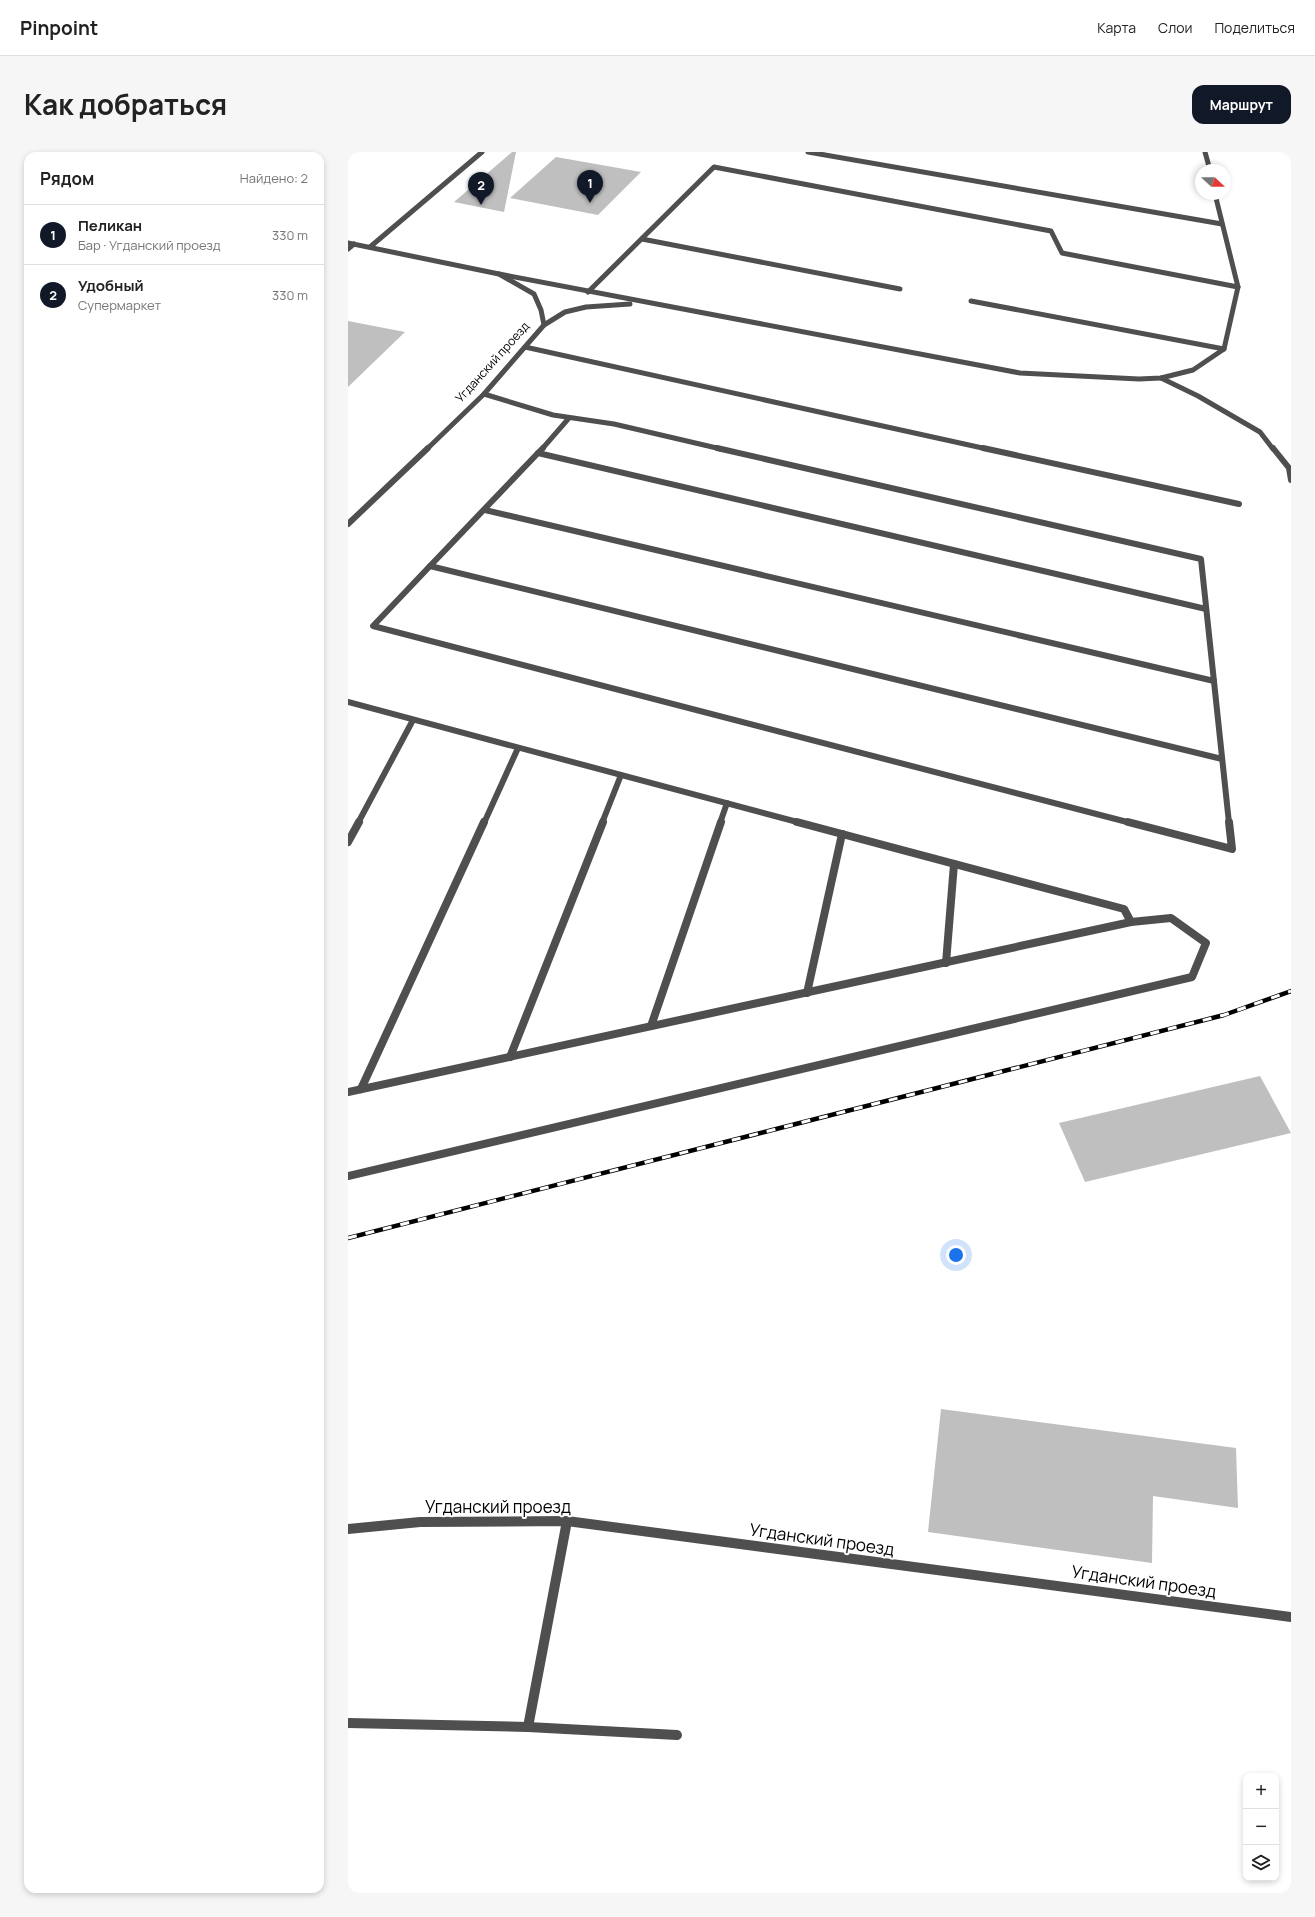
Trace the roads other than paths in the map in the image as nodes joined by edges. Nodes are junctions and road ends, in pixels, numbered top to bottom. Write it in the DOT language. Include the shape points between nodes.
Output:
graph roads {
  1 [pos="482,152"];
  2 [pos="808,152"];
  3 [pos="1205,152"];
  4 [pos="1208,164"];
  5 [pos="1216,200"];
  6 [pos="1222,224"];
  7 [pos="642,239"];
  8 [pos="348,243"];
  9 [pos="354,244"];
  10 [pos="370,247"];
  11 [pos="348,249"];
  12 [pos="499,274"];
  13 [pos="1238,287"];
  14 [pos="900,289"];
  15 [pos="588,292"];
  16 [pos="972,301"];
  17 [pos="660,306"];
  18 [pos="544,325"];
  19 [pos="525,347"];
  20 [pos="1224,349"];
  21 [pos="1161,378"];
  22 [pos="484,394"];
  23 [pos="569,418"];
  24 [pos="538,453"];
  25 [pos="1291,480"];
  26 [pos="1239,504"];
  27 [pos="485,510"];
  28 [pos="348,524"];
  29 [pos="430,566"];
  30 [pos="1206,609"];
  31 [pos="1214,682"];
  32 [pos="348,702"];
  33 [pos="413,720"];
  34 [pos="518,748"];
  35 [pos="1222,759"];
  36 [pos="621,775"];
  37 [pos="727,803"];
  38 [pos="842,834"];
  39 [pos="348,842"];
  40 [pos="954,864"];
  41 [pos="1131,922"];
  42 [pos="946,963"];
  43 [pos="807,993"];
  44 [pos="651,1026"];
  45 [pos="510,1057"];
  46 [pos="361,1089"];
  47 [pos="348,1092"];
  48 [pos="348,1176"];
  49 [pos="567,1521"];
  50 [pos="348,1529"];
  51 [pos="1291,1617"];
  52 [pos="348,1723"];
  53 [pos="528,1727"];
  54 [pos="677,1735"];
  1 -- 10 [label="street"];
  2 -- 6 [label="street"];
  3 -- 4 [label="street"];
  5 -- 6 [label="street"];
  6 -- 13 [label="street"];
  7 -- 13 [label="street" via="714,167 1050,231 1062,254"];
  7 -- 14 [label="street"];
  7 -- 15 [label="street"];
  8 -- 9 [label="street, Угданский проезд"];
  9 -- 10 [label="street, Угданский проезд"];
  9 -- 11 [label="street"];
  10 -- 12 [label="street, Угданский проезд"];
  12 -- 15 [label="street"];
  12 -- 18 [label="street, Угданский проезд" via="534,294"];
  13 -- 20 [label="street"];
  15 -- 17 [label="street"];
  16 -- 20 [label="street"];
  17 -- 18 [label="street" via="616,304 586,307 565,312"];
  17 -- 21 [label="street" via="1020,373"];
  18 -- 19 [label="street, Угданский проезд"];
  19 -- 22 [label="street, Угданский проезд"];
  19 -- 26 [label="street"];
  20 -- 21 [label="street" via="1193,370"];
  21 -- 25 [label="street" via="1260,432 1289,468"];
  22 -- 23 [label="street"];
  22 -- 28 [label="street, Угданский проезд"];
  23 -- 24 [label="street"];
  23 -- 30 [label="street" via="621,426 1201,559"];
  24 -- 27 [label="street"];
  24 -- 30 [label="street"];
  27 -- 29 [label="street"];
  27 -- 31 [label="street"];
  29 -- 35 [label="street"];
  29 -- 35 [label="street" via="373,626 1232,849"];
  30 -- 31 [label="street"];
  31 -- 35 [label="street"];
  32 -- 33 [label="street"];
  33 -- 34 [label="street"];
  33 -- 39 [label="street"];
  34 -- 36 [label="street"];
  34 -- 46 [label="street"];
  36 -- 37 [label="street"];
  36 -- 45 [label="street"];
  37 -- 38 [label="street"];
  37 -- 44 [label="street"];
  38 -- 40 [label="street"];
  38 -- 43 [label="street"];
  40 -- 41 [label="street" via="1124,909"];
  40 -- 42 [label="street"];
  41 -- 42 [label="street"];
  41 -- 48 [label="street" via="1170,918 1206,943 1192,977"];
  42 -- 43 [label="street"];
  43 -- 44 [label="street"];
  44 -- 45 [label="street"];
  45 -- 46 [label="street"];
  46 -- 47 [label="street"];
  49 -- 50 [label="street, Угданский проезд" via="420,1522"];
  49 -- 51 [label="street, Угданский проезд"];
  49 -- 53 [label="street"];
  52 -- 53 [label="street"];
  53 -- 54 [label="street"];
}
